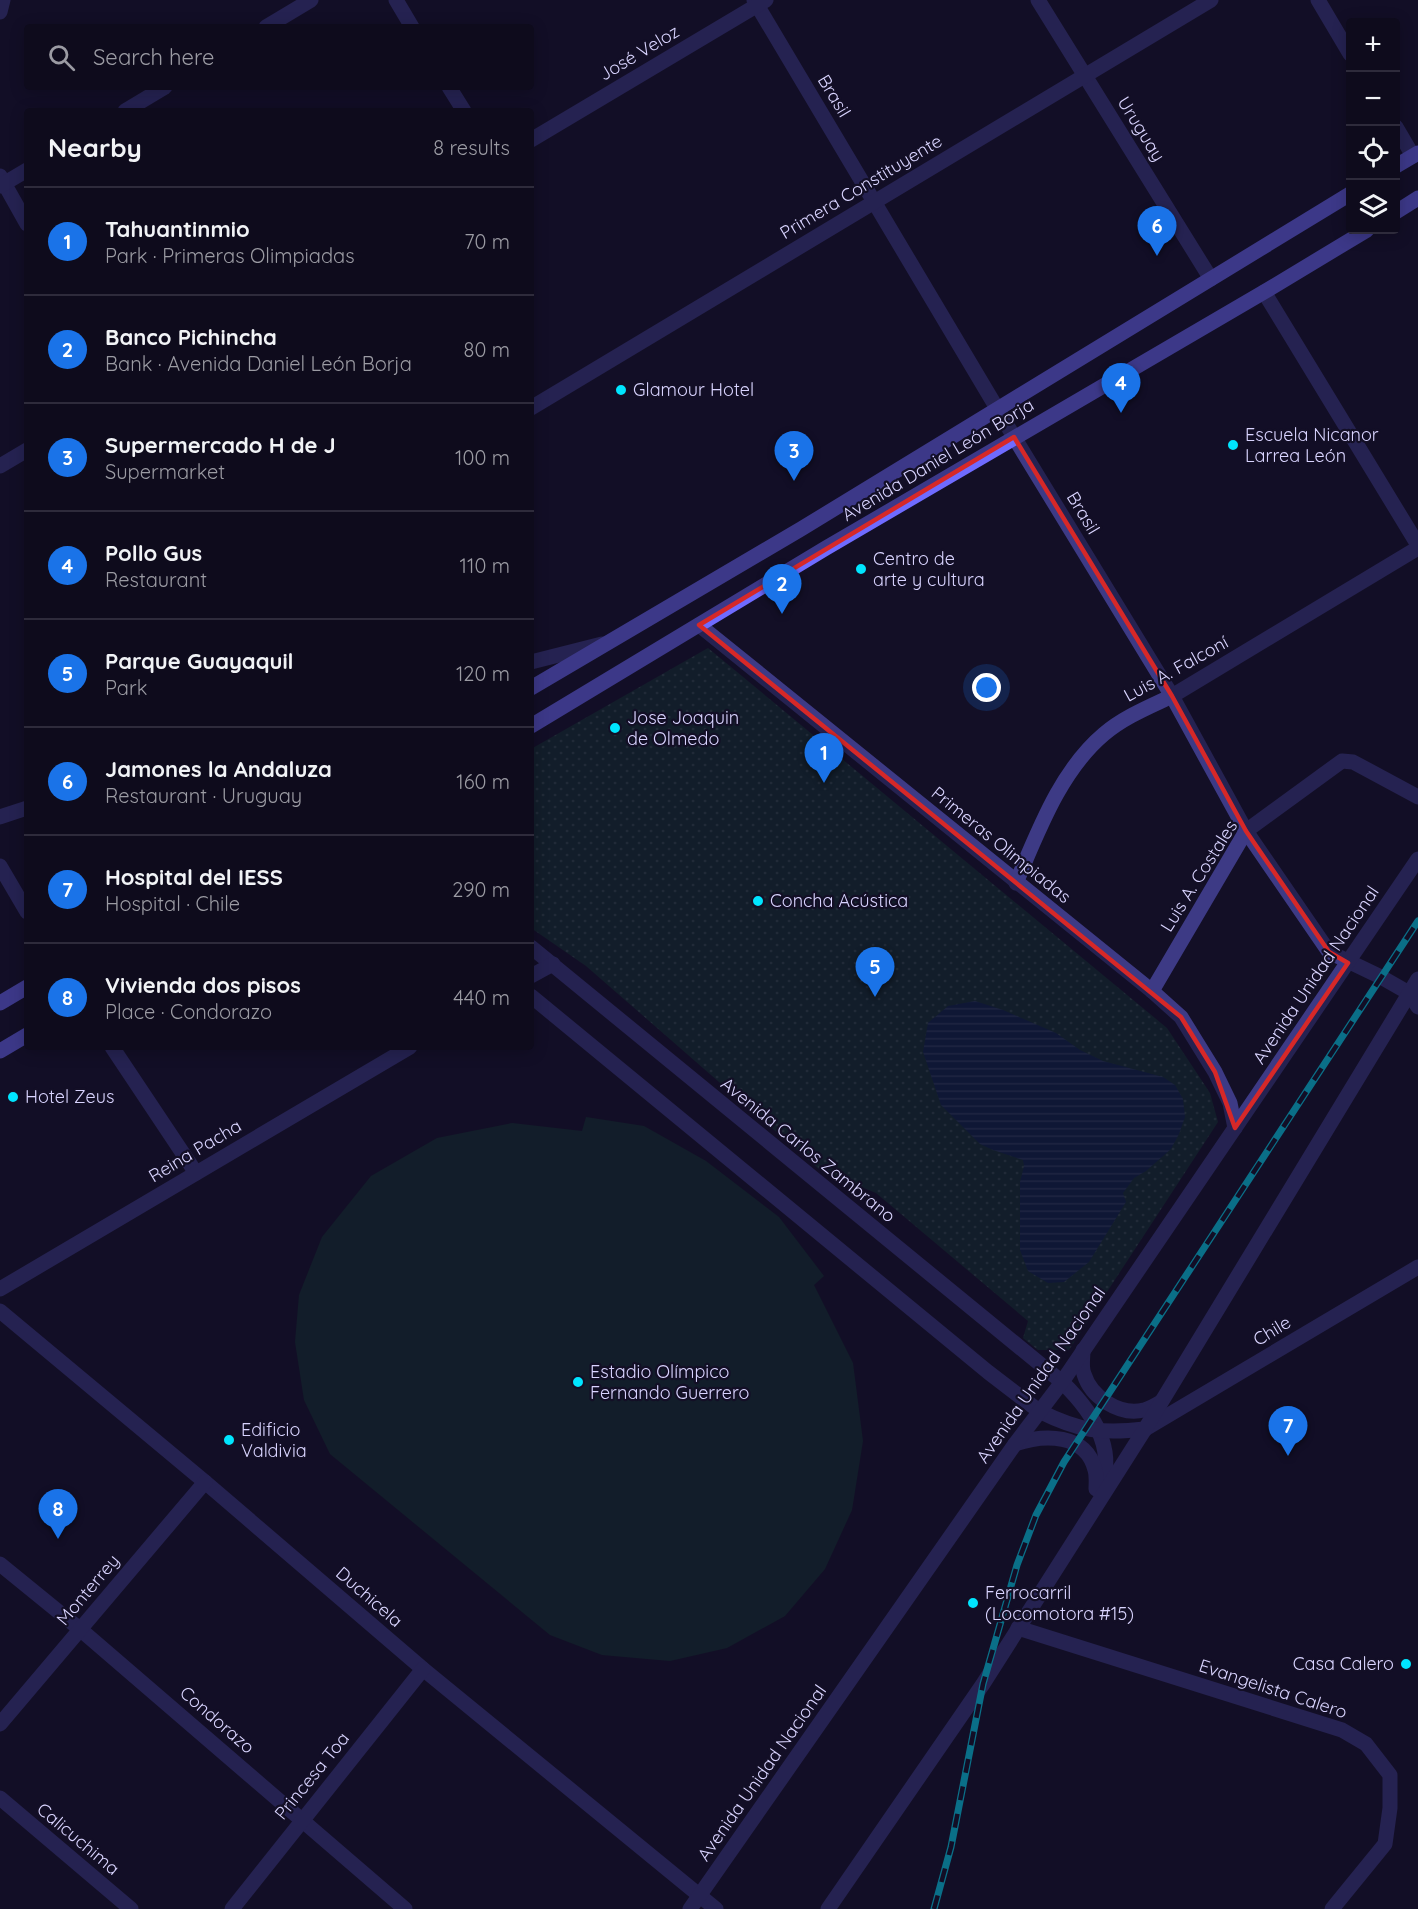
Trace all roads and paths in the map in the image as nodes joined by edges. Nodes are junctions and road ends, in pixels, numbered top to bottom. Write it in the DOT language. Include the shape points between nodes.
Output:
graph roads {
  1 [pos="3,0"];
  2 [pos="311,0"];
  3 [pos="396,0"];
  4 [pos="1038,0"];
  5 [pos="1211,0"];
  6 [pos="1318,0"];
  7 [pos="759,2"];
  8 [pos="0,12"];
  9 [pos="271,24"];
  10 [pos="410,24"];
  11 [pos="1346,47"];
  12 [pos="1085,76"];
  13 [pos="160,90"];
  14 [pos="451,90"];
  15 [pos="130,108"];
  16 [pos="462,108"];
  17 [pos="1400,134"];
  18 [pos="534,138"];
  19 [pos="1415,154"];
  20 [pos="1400,163"];
  21 [pos="24,171"];
  22 [pos="1,182"];
  23 [pos="1346,196"];
  24 [pos="1418,198"];
  25 [pos="875,201"];
  26 [pos="1400,209"];
  27 [pos="24,219"];
  28 [pos="1360,234"];
  29 [pos="1211,279"];
  30 [pos="1264,292"];
  31 [pos="534,406"];
  32 [pos="997,409"];
  33 [pos="1014,437"];
  34 [pos="24,452"];
  35 [pos="0,466"];
  36 [pos="1418,547"];
  37 [pos="699,625"];
  38 [pos="607,642"];
  39 [pos="534,661"];
  40 [pos="534,686"];
  41 [pos="1172,696"];
  42 [pos="534,724"];
  43 [pos="1418,797"];
  44 [pos="24,809"];
  45 [pos="0,817"];
  46 [pos="1246,831"];
  47 [pos="1418,859"];
  48 [pos="0,866"];
  49 [pos="1016,883"];
  50 [pos="24,907"];
  51 [pos="534,949"];
  52 [pos="1348,963"];
  53 [pos="553,964"];
  54 [pos="534,974"];
  55 [pos="1418,979"];
  56 [pos="24,989"];
  57 [pos="1152,991"];
  58 [pos="1409,993"];
  59 [pos="534,998"];
  60 [pos="0,1003"];
  61 [pos="1418,1007"];
  62 [pos="24,1037"];
  63 [pos="114,1050"];
  64 [pos="405,1050"];
  65 [pos="0,1051"];
  66 [pos="1235,1128"];
  67 [pos="196,1173"];
  68 [pos="1418,1267"];
  69 [pos="0,1289"];
  70 [pos="0,1311"];
  71 [pos="1083,1350"];
  72 [pos="1062,1382"];
  73 [pos="1162,1401"];
  74 [pos="1039,1411"];
  75 [pos="1145,1429"];
  76 [pos="1101,1432"];
  77 [pos="1015,1444"];
  78 [pos="206,1482"];
  79 [pos="1088,1518"];
  80 [pos="0,1564"];
  81 [pos="1018,1628"];
  82 [pos="81,1629"];
  83 [pos="423,1669"];
  84 [pos="0,1724"];
  85 [pos="2,1803"];
  86 [pos="302,1819"];
  87 [pos="699,1895"];
  88 [pos="131,1909"];
  89 [pos="232,1909"];
  90 [pos="405,1909"];
  91 [pos="690,1909"];
  92 [pos="716,1909"];
  93 [pos="828,1909"];
  94 [pos="1332,1909"];
  1 -- 8 [label="street"];
  2 -- 9 [label="street"];
  3 -- 10 [label="street"];
  4 -- 12 [label="street, Uruguay"];
  5 -- 12 [label="street, Primera Constituyente"];
  6 -- 11 [label="street"];
  7 -- 18 [label="street, José Veloz"];
  7 -- 25 [label="street, Brasil"];
  12 -- 25 [label="street, Primera Constituyente"];
  12 -- 29 [label="street, Uruguay"];
  13 -- 15 [label="street"];
  14 -- 16 [label="street"];
  17 -- 19 [label="street"];
  19 -- 20 [label="main road"];
  21 -- 22 [label="street"];
  22 -- 27 [label="street"];
  23 -- 29 [label="main road, Avenida Daniel León Borja"];
  24 -- 26 [label="main road"];
  25 -- 31 [label="street, Primera Constituyente"];
  25 -- 32 [label="street, Brasil"];
  28 -- 30 [label="main road, Avenida Daniel León Borja"];
  29 -- 32 [label="main road, Avenida Daniel León Borja"];
  30 -- 33 [label="main road, Avenida Daniel León Borja"];
  30 -- 36 [label="street"];
  32 -- 33 [label="street, Brasil"];
  32 -- 38 [label="main road, Avenida Daniel León Borja"];
  33 -- 37 [label="main road, Avenida Daniel León Borja"];
  33 -- 41 [label="street, Brasil"];
  34 -- 35 [label="street"];
  36 -- 41 [label="street, Luis A. Falconí"];
  37 -- 42 [label="main road, Avenida Daniel León Borja"];
  37 -- 49 [label="street, Primeras Olimpiadas"];
  38 -- 39 [label="street"];
  38 -- 40 [label="main road, Avenida Daniel León Borja"];
  41 -- 46 [label="street, Brasil"];
  41 -- 49 [label="street, Luis A. Falconí" via="1138,711 1104,734 1079,760 1057,795"];
  43 -- 46 [label="street, Luis A. Costales" via="1353,762 1342,761"];
  44 -- 45 [label="street"];
  46 -- 52 [label="street, Brasil" via="1329,952"];
  46 -- 57 [label="street, Luis A. Costales"];
  47 -- 52 [label="street, Avenida Unidad Nacional"];
  48 -- 50 [label="street"];
  49 -- 57 [label="street, Primeras Olimpiadas"];
  51 -- 53 [label="street, Avenida Carlos Zambrano"];
  52 -- 58 [label="street, Brasil"];
  52 -- 66 [label="street, Avenida Unidad Nacional"];
  53 -- 54 [label="street"];
  53 -- 72 [label="street, Avenida Carlos Zambrano"];
  55 -- 58 [label="street"];
  56 -- 60 [label="main road"];
  57 -- 66 [label="street, Primeras Olimpiadas" via="1181,1017 1215,1072 1230,1103"];
  58 -- 61 [label="street, Brasil"];
  58 -- 73 [label="street"];
  59 -- 74 [label="street"];
  62 -- 65 [label="main road"];
  63 -- 67 [label="street"];
  64 -- 67 [label="street, Reina Pacha"];
  66 -- 71 [label="street, Avenida Unidad Nacional"];
  67 -- 69 [label="street, Reina Pacha"];
  68 -- 75 [label="street, Chile"];
  70 -- 78 [label="street, Duchicela"];
  71 -- 72 [label="street, Avenida Unidad Nacional"];
  71 -- 73 [label="street" via="1083,1372 1090,1389 1103,1401 1126,1411 1144,1410"];
  72 -- 74 [label="street, Avenida Unidad Nacional"];
  72 -- 76 [label="street, Avenida Carlos Zambrano" via="1082,1400"];
  73 -- 75 [label="street"];
  74 -- 76 [label="street" via="1067,1425"];
  74 -- 77 [label="street, Avenida Unidad Nacional"];
  75 -- 76 [label="street"];
  75 -- 79 [label="street"];
  76 -- 79 [label="street" via="1106,1468"];
  77 -- 79 [label="street" via="1046,1437 1066,1440 1085,1452 1095,1470 1097,1491"];
  77 -- 87 [label="street, Avenida Unidad Nacional"];
  78 -- 82 [label="street, Monterrey"];
  78 -- 83 [label="street, Duchicela"];
  79 -- 81 [label="street"];
  80 -- 82 [label="street, Condorazo"];
  81 -- 93 [label="street"];
  81 -- 94 [label="street, Evangelista Calero" via="1342,1730 1366,1744 1390,1775 1385,1844"];
  82 -- 84 [label="street, Monterrey"];
  82 -- 86 [label="street, Condorazo"];
  83 -- 86 [label="street, Princesa Toa"];
  83 -- 87 [label="street, Duchicela"];
  85 -- 88 [label="street, Calicuchima"];
  86 -- 89 [label="street, Princesa Toa"];
  86 -- 90 [label="street, Condorazo"];
  87 -- 91 [label="street, Avenida Unidad Nacional"];
  87 -- 92 [label="street, Duchicela"];
}
